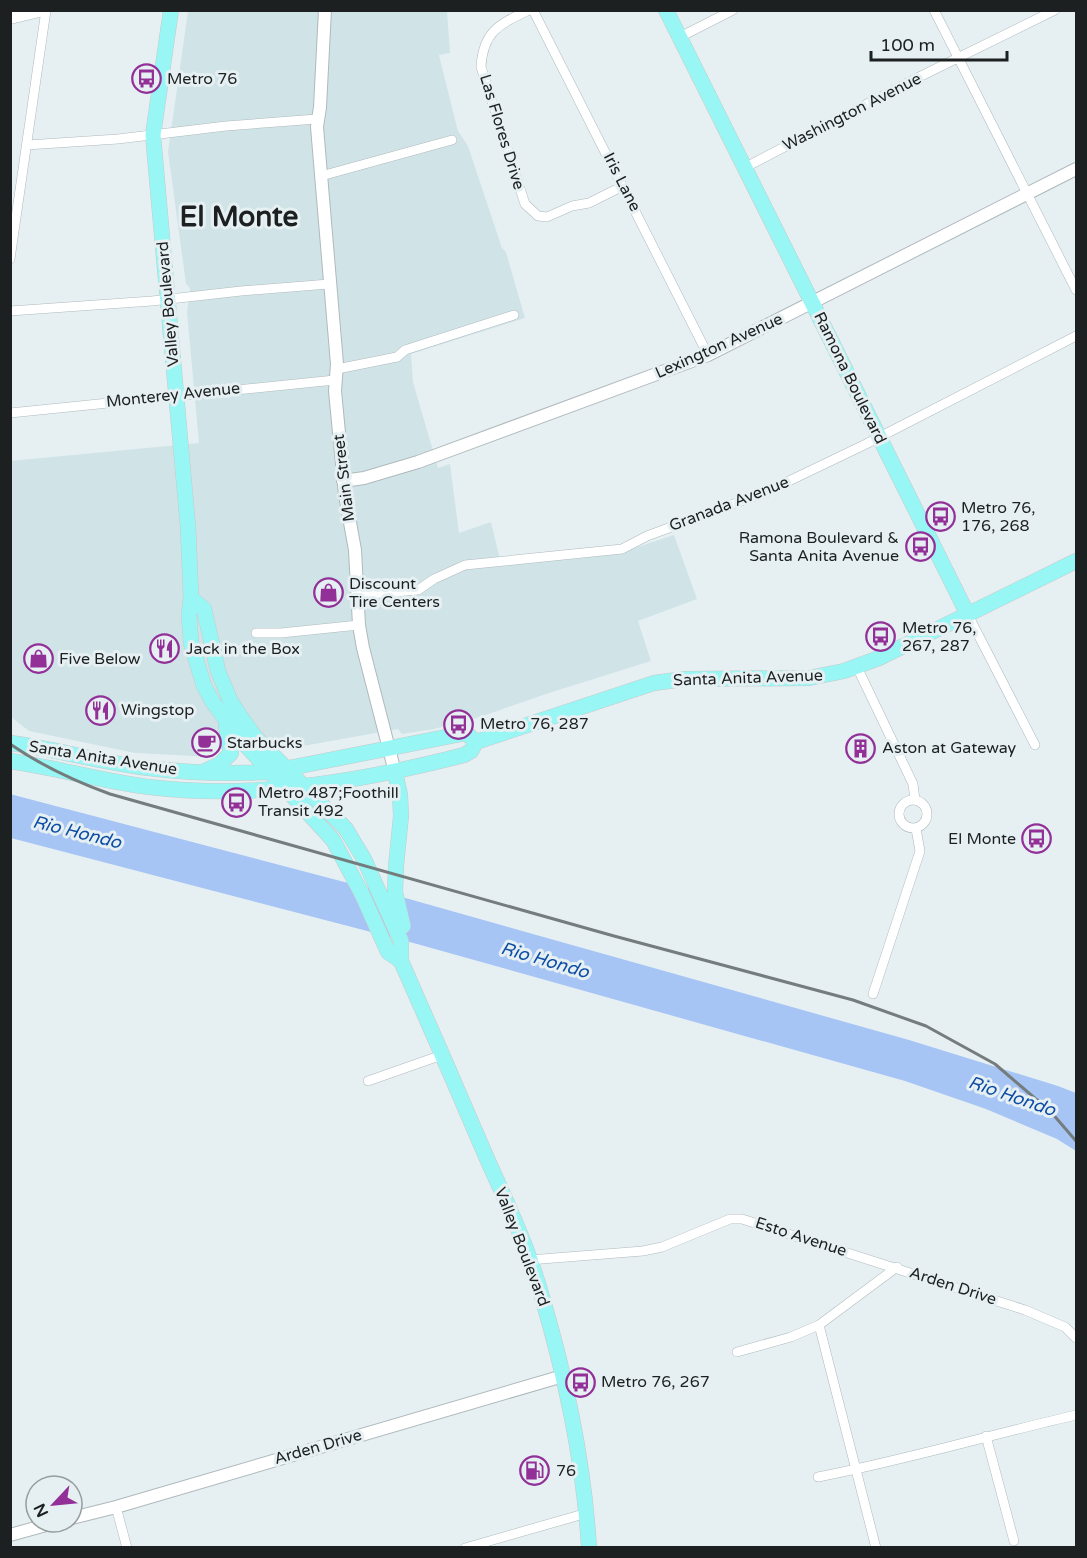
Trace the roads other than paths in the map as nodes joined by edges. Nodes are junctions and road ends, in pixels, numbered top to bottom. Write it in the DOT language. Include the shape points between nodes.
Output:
graph roads {
  1 [pos="39,10"];
  2 [pos="46,10"];
  3 [pos="171,10"];
  4 [pos="325,10"];
  5 [pos="531,10"];
  6 [pos="666,10"];
  7 [pos="733,10"];
  8 [pos="934,10"];
  9 [pos="1055,10"];
  10 [pos="10,17"];
  11 [pos="680,36"];
  12 [pos="958,58"];
  13 [pos="317,119"];
  14 [pos="153,135"];
  15 [pos="452,140"];
  16 [pos="27,145"];
  17 [pos="746,167"];
  18 [pos="1077,169"];
  19 [pos="321,176"];
  20 [pos="624,186"];
  21 [pos="1026,194"];
  22 [pos="10,259"];
  23 [pos="329,284"];
  24 [pos="1077,290"];
  25 [pos="168,299"];
  26 [pos="814,302"];
  27 [pos="10,311"];
  28 [pos="514,315"];
  29 [pos="1077,336"];
  30 [pos="708,355"];
  31 [pos="336,374"];
  32 [pos="176,397"];
  33 [pos="10,412"];
  34 [pos="878,437"];
  35 [pos="343,481"];
  36 [pos="1077,561"];
  37 [pos="358,595"];
  38 [pos="191,598"];
  39 [pos="968,614"];
  40 [pos="359,625"];
  41 [pos="256,633"];
  42 [pos="857,667"];
  43 [pos="224,720"];
  44 [pos="476,742"];
  45 [pos="10,743"];
  46 [pos="1035,745"];
  47 [pos="389,750"];
  48 [pos="10,761"];
  49 [pos="148,768"];
  50 [pos="288,769"];
  51 [pos="202,772"];
  52 [pos="269,772"];
  53 [pos="395,772"];
  54 [pos="120,783"];
  55 [pos="305,786"];
  56 [pos="284,789"];
  57 [pos="915,800"];
  58 [pos="916,829"];
  59 [pos="401,940"];
  60 [pos="400,962"];
  61 [pos="873,994"];
  62 [pos="442,1055"];
  63 [pos="368,1082"];
  64 [pos="529,1260"];
  65 [pos="897,1268"];
  66 [pos="819,1325"];
  67 [pos="1077,1338"];
  68 [pos="736,1352"];
  69 [pos="563,1376"];
  70 [pos="1077,1415"];
  71 [pos="986,1436"];
  72 [pos="857,1470"];
  73 [pos="818,1477"];
  74 [pos="116,1507"];
  75 [pos="587,1513"];
  76 [pos="84,1515"];
  77 [pos="1014,1541"];
  78 [pos="127,1548"];
  79 [pos="465,1548"];
  80 [pos="589,1548"];
  81 [pos="876,1548"];
  1 -- 10 [label="main road"];
  2 -- 16 [label="street"];
  3 -- 14 [label="main road, Valley Boulevard"];
  4 -- 13 [label="street, Main Street"];
  5 -- 20 [label="street, Iris Lane"];
  5 -- 20 [label="street, Las Flores Drive" via="500,24 492,32 482,53 481,67 525,204 538,216 547,218"];
  6 -- 11 [label="main road, Ramona Boulevard"];
  7 -- 11 [label="street"];
  8 -- 12 [label="street"];
  9 -- 12 [label="street, Washington Avenue"];
  11 -- 17 [label="main road, Ramona Boulevard"];
  12 -- 17 [label="street, Washington Avenue"];
  12 -- 21 [label="street"];
  13 -- 14 [label="street"];
  13 -- 19 [label="street, Main Street"];
  14 -- 16 [label="street"];
  14 -- 25 [label="main road, Valley Boulevard"];
  15 -- 19 [label="street"];
  16 -- 22 [label="street"];
  17 -- 26 [label="main road, Ramona Boulevard"];
  18 -- 21 [label="street, Lexington Avenue"];
  19 -- 23 [label="street, Main Street"];
  20 -- 30 [label="street, Iris Lane"];
  21 -- 24 [label="street"];
  21 -- 26 [label="street, Lexington Avenue"];
  23 -- 25 [label="street"];
  23 -- 31 [label="street, Main Street"];
  25 -- 27 [label="street"];
  25 -- 32 [label="main road, Valley Boulevard"];
  26 -- 30 [label="street, Lexington Avenue"];
  26 -- 34 [label="main road, Ramona Boulevard"];
  28 -- 31 [label="street, Monterey Avenue" via="405,350 397,357"];
  29 -- 34 [label="street, Granada Avenue"];
  30 -- 35 [label="street, Lexington Avenue" via="410,465"];
  31 -- 32 [label="street, Monterey Avenue"];
  31 -- 35 [label="street, Main Street"];
  32 -- 33 [label="street, Monterey Avenue"];
  32 -- 38 [label="main road, Valley Boulevard"];
  34 -- 37 [label="street, Granada Avenue" via="766,492 622,549 465,565 418,590"];
  34 -- 39 [label="main road, Ramona Boulevard"];
  35 -- 37 [label="street, Main Street"];
  36 -- 39 [label="main road, Santa Anita Avenue"];
  37 -- 40 [label="street, Main Street"];
  38 -- 43 [label="main road, Valley Boulevard" via="191,643 197,666"];
  38 -- 50 [label="main road, Valley Boulevard" via="204,609 218,671 230,700 256,738"];
  39 -- 42 [label="main road, Santa Anita Avenue"];
  39 -- 46 [label="street, Ramona Boulevard"];
  40 -- 41 [label="street"];
  40 -- 47 [label="street, Main Street"];
  42 -- 44 [label="main road, Santa Anita Avenue" via="809,678 684,679 654,683"];
  42 -- 57 [label="street" via="913,784"];
  43 -- 51 [label="main road" via="231,753 220,764"];
  43 -- 52 [label="main road, Valley Boulevard"];
  44 -- 47 [label="main road, Santa Anita Avenue" via="466,733"];
  44 -- 53 [label="main road, Santa Anita Avenue" via="464,755"];
  45 -- 49 [label="main road, Santa Anita Avenue"];
  47 -- 50 [label="main road, Santa Anita Avenue"];
  47 -- 53 [label="street, Main Street"];
  48 -- 54 [label="main road, Santa Anita Avenue"];
  49 -- 51 [label="main road, Santa Anita Avenue"];
  49 -- 54 [label="main road" via="142,777"];
  50 -- 52 [label="main road, Santa Anita Avenue"];
  50 -- 55 [label="main road, Valley Boulevard"];
  51 -- 52 [label="main road, Santa Anita Avenue"];
  52 -- 56 [label="main road, Valley Boulevard"];
  53 -- 55 [label="main road, Santa Anita Avenue"];
  53 -- 59 [label="main road, Main Street" via="401,816 395,892 404,931"];
  54 -- 56 [label="main road, Santa Anita Avenue" via="197,791"];
  55 -- 56 [label="main road, Santa Anita Avenue"];
  55 -- 59 [label="main road, Valley Boulevard" via="346,829"];
  56 -- 60 [label="main road, Valley Boulevard" via="333,840 388,952"];
  57 -- 58 [label="street" via="923,803 928,816"];
  57 -- 58 [label="street" via="902,805 899,818 904,825"];
  58 -- 61 [label="street" via="920,851"];
  59 -- 60 [label="main road, Valley Boulevard"];
  60 -- 62 [label="main road, Valley Boulevard"];
  62 -- 63 [label="street"];
  62 -- 64 [label="main road, Valley Boulevard"];
  64 -- 65 [label="street, Esto Avenue" via="643,1251 730,1219 754,1222"];
  64 -- 69 [label="main road, Valley Boulevard"];
  65 -- 66 [label="street, Arden Drive"];
  65 -- 67 [label="street, Arden Drive" via="1044,1317"];
  66 -- 68 [label="street, Arden Drive" via="791,1338"];
  66 -- 72 [label="street"];
  69 -- 74 [label="street, Arden Drive"];
  69 -- 75 [label="main road, Valley Boulevard"];
  70 -- 71 [label="street"];
  71 -- 72 [label="street"];
  71 -- 77 [label="street"];
  72 -- 73 [label="street"];
  72 -- 81 [label="street"];
  74 -- 76 [label="street, Arden Drive"];
  74 -- 78 [label="street"];
  75 -- 79 [label="street"];
  75 -- 80 [label="main road, Valley Boulevard"];
}
